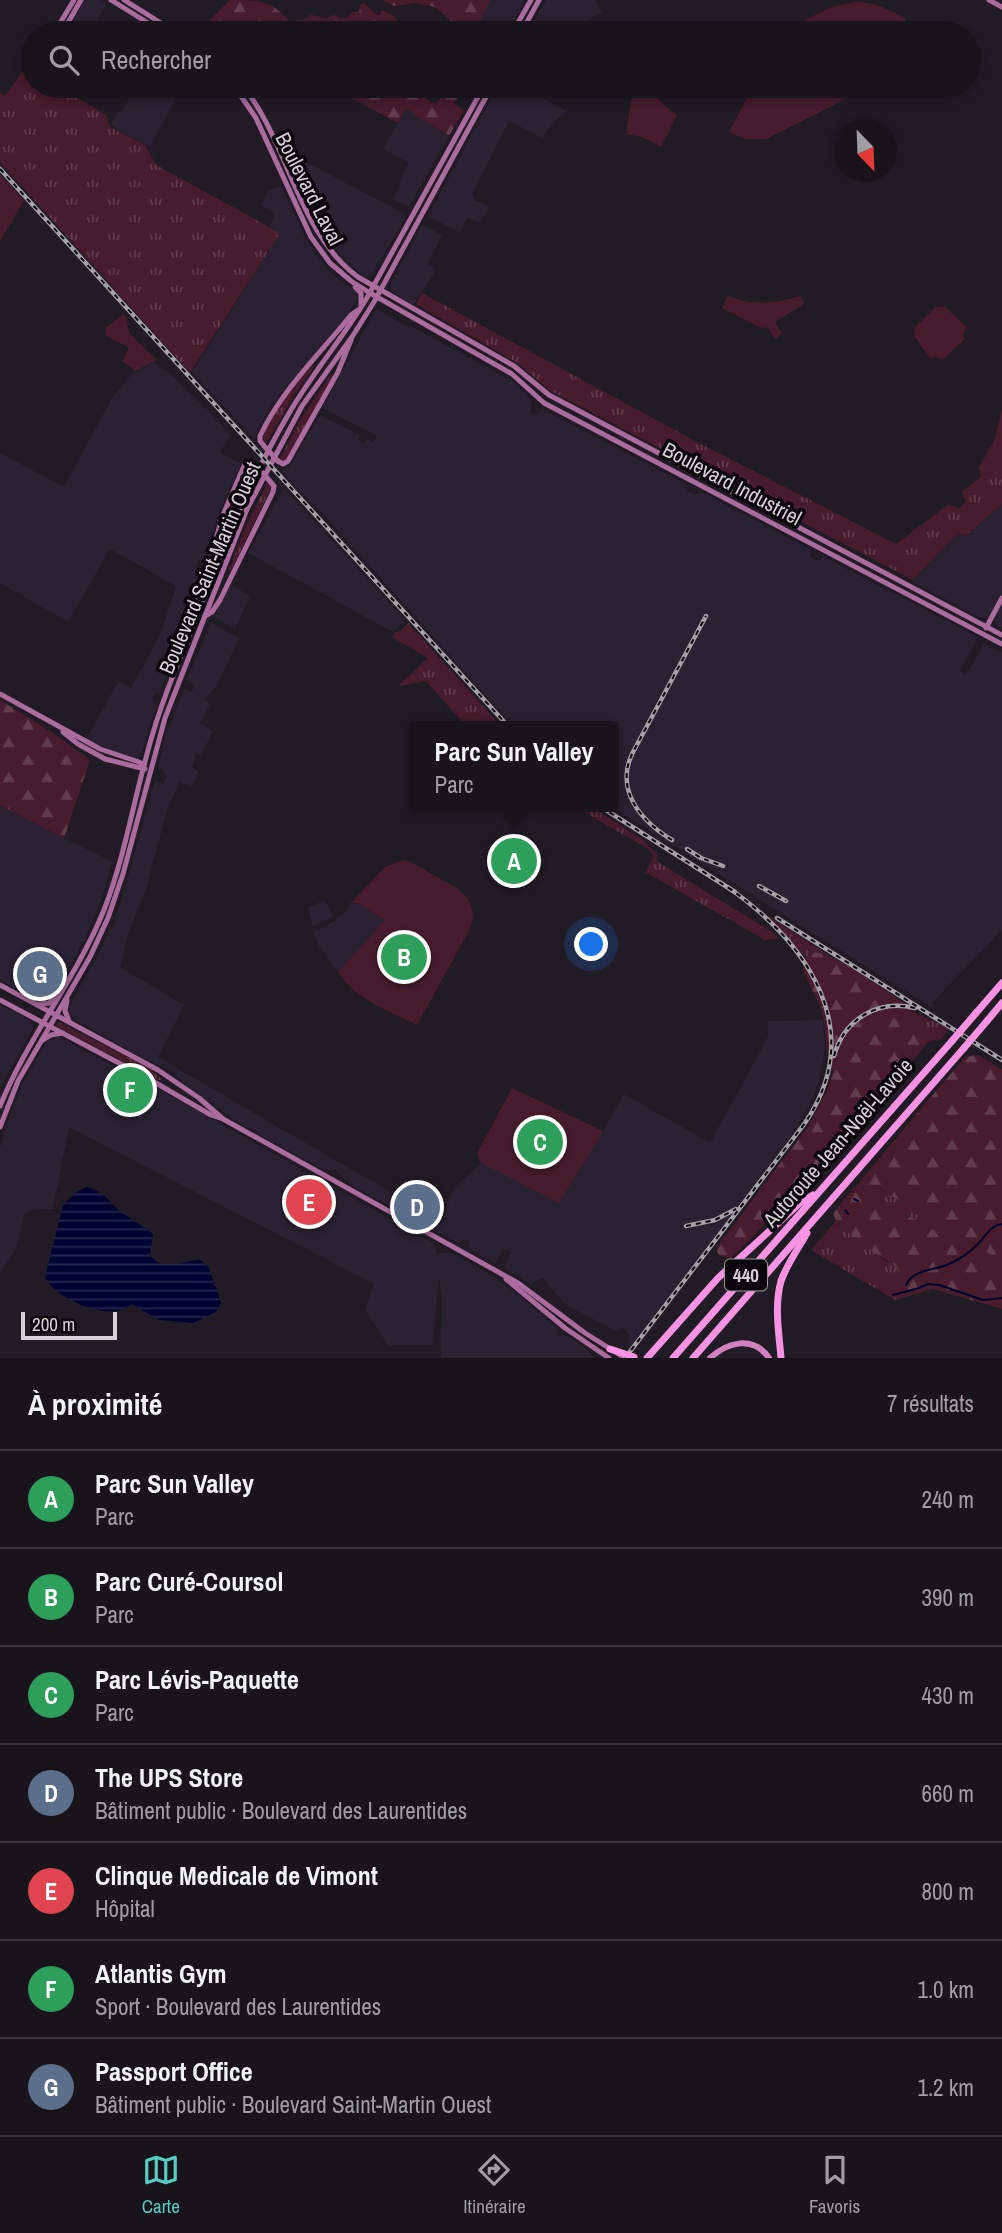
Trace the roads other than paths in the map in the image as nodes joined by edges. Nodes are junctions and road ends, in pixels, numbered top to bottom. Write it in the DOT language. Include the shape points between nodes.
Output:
graph roads {
  1 [pos="74,0"];
  2 [pos="81,0"];
  3 [pos="111,0"];
  4 [pos="124,0"];
  5 [pos="531,0"];
  6 [pos="539,0"];
  7 [pos="989,0"];
  8 [pos="1002,7"];
  9 [pos="61,21"];
  10 [pos="69,21"];
  11 [pos="145,21"];
  12 [pos="158,21"];
  13 [pos="519,21"];
  14 [pos="528,21"];
  15 [pos="242,98"];
  16 [pos="251,98"];
  17 [pos="478,98"];
  18 [pos="485,98"];
  19 [pos="384,276"];
  20 [pos="360,279"];
  21 [pos="351,281"];
  22 [pos="375,292"];
  23 [pos="395,304"];
  24 [pos="361,308"];
  25 [pos="368,310"];
  26 [pos="352,337"];
  27 [pos="463,338"];
  28 [pos="454,343"];
  29 [pos="310,363"];
  30 [pos="320,367"];
  31 [pos="327,370"];
  32 [pos="335,375"];
  33 [pos="1002,598"];
  34 [pos="198,613"];
  35 [pos="205,616"];
  36 [pos="987,627"];
  37 [pos="983,634"];
  38 [pos="1002,635"];
  39 [pos="1002,644"];
  40 [pos="0,694"];
  41 [pos="143,767"];
  42 [pos="150,771"];
  43 [pos="1001,984"];
  44 [pos="0,985"];
  45 [pos="61,993"];
  46 [pos="67,997"];
  47 [pos="0,1000"];
  48 [pos="1002,1003"];
  49 [pos="35,1004"];
  50 [pos="53,1014"];
  51 [pos="70,1023"];
  52 [pos="47,1025"];
  53 [pos="63,1033"];
  54 [pos="41,1042"];
  55 [pos="0,1106"];
  56 [pos="223,1119"];
  57 [pos="0,1127"];
  58 [pos="820,1191"];
  59 [pos="814,1220"];
  60 [pos="496,1270"];
  61 [pos="610,1349"];
  62 [pos="648,1355"];
  63 [pos="609,1358"];
  64 [pos="625,1358"];
  65 [pos="673,1358"];
  66 [pos="693,1358"];
  67 [pos="710,1358"];
  68 [pos="769,1358"];
  69 [pos="781,1358"];
  1 -- 9 [label="main road"];
  2 -- 10 [label="main road"];
  3 -- 11 [label="main road"];
  4 -- 12 [label="main road"];
  5 -- 13 [label="main road"];
  6 -- 14 [label="main road"];
  7 -- 8 [label="main road"];
  15 -- 21 [label="main road, Boulevard Laval" via="314,243"];
  16 -- 20 [label="main road, Boulevard Laval" via="322,240"];
  17 -- 19 [label="main road, Boulevard Saint-Martin Ouest"];
  18 -- 19 [label="main road, Boulevard Saint-Martin Ouest"];
  19 -- 20 [label="main road"];
  19 -- 22 [label="main road, Boulevard Saint-Martin Ouest"];
  19 -- 23 [label="main road"];
  20 -- 22 [label="main road, Boulevard Laval"];
  21 -- 22 [label="main road, Boulevard Laval"];
  21 -- 24 [label="main road" via="362,295"];
  22 -- 23 [label="main road, Boulevard Industriel"];
  22 -- 24 [label="main road, Boulevard Saint-Martin Ouest"];
  22 -- 25 [label="main road, Boulevard Saint-Martin Ouest"];
  23 -- 25 [label="main road"];
  23 -- 27 [label="main road, Boulevard Industriel"];
  23 -- 28 [label="main road, Boulevard Industriel"];
  24 -- 29 [label="main road"];
  24 -- 30 [label="main road, Boulevard Saint-Martin Ouest"];
  25 -- 26 [label="main road, Boulevard Saint-Martin Ouest"];
  26 -- 31 [label="main road, Boulevard Saint-Martin Ouest"];
  26 -- 32 [label="main road"];
  27 -- 28 [label="main road"];
  27 -- 36 [label="main road, Boulevard Industriel" via="516,367 552,397"];
  28 -- 37 [label="main road, Boulevard Industriel" via="512,374 544,402"];
  29 -- 30 [label="main road"];
  29 -- 32 [label="main road, bridge" via="260,438 283,464"];
  30 -- 34 [label="main road, Boulevard Saint-Martin Ouest" via="246,495"];
  31 -- 32 [label="main road"];
  31 -- 35 [label="main road, Boulevard Saint-Martin Ouest" via="299,411 252,499"];
  33 -- 36 [label="main road"];
  34 -- 35 [label="main road, bridge" via="206,567 223,514 250,462 274,489 217,604"];
  34 -- 41 [label="main road, Boulevard Saint-Martin Ouest"];
  35 -- 42 [label="main road, Boulevard Saint-Martin Ouest" via="165,718"];
  36 -- 37 [label="main road"];
  36 -- 38 [label="main road, Boulevard Industriel"];
  37 -- 39 [label="main road, Boulevard Industriel"];
  40 -- 41 [label="main road" via="100,749"];
  41 -- 42 [label="main road"];
  41 -- 45 [label="main road, Boulevard Saint-Martin Ouest" via="106,903"];
  42 -- 46 [label="main road, Boulevard Saint-Martin Ouest" via="113,905"];
  43 -- 58 [label="highway, Autoroute Jean-Noël-Lavoie / 440, bridge"];
  44 -- 49 [label="main road"];
  45 -- 49 [label="main road" via="50,1002"];
  45 -- 50 [label="main road, Boulevard Saint-Martin Ouest"];
  46 -- 50 [label="main road, Boulevard Saint-Martin Ouest"];
  46 -- 51 [label="main road" via="65,1011"];
  47 -- 52 [label="main road"];
  48 -- 59 [label="highway, Autoroute Jean-Noël-Lavoie / 440, bridge"];
  49 -- 50 [label="main road"];
  50 -- 51 [label="main road"];
  50 -- 52 [label="main road"];
  51 -- 56 [label="main road" via="170,1077"];
  52 -- 53 [label="main road"];
  52 -- 54 [label="main road"];
  52 -- 55 [label="main road" via="15,1071"];
  53 -- 54 [label="main road"];
  53 -- 56 [label="main road"];
  54 -- 57 [label="main road" via="15,1087"];
  56 -- 60 [label="main road"];
  58 -- 62 [label="highway" via="800,1203 723,1274"];
  58 -- 65 [label="highway, Autoroute Jean-Noël-Lavoie / 440"];
  59 -- 66 [label="highway, Autoroute Jean-Noël-Lavoie / 440"];
  59 -- 69 [label="highway" via="780,1286"];
  60 -- 61 [label="main road"];
  60 -- 63 [label="main road"];
  61 -- 62 [label="highway, bridge" via="634,1357"];
  61 -- 64 [label="main road, bridge"];
  67 -- 68 [label="main road" via="743,1342 757,1346"];
}
